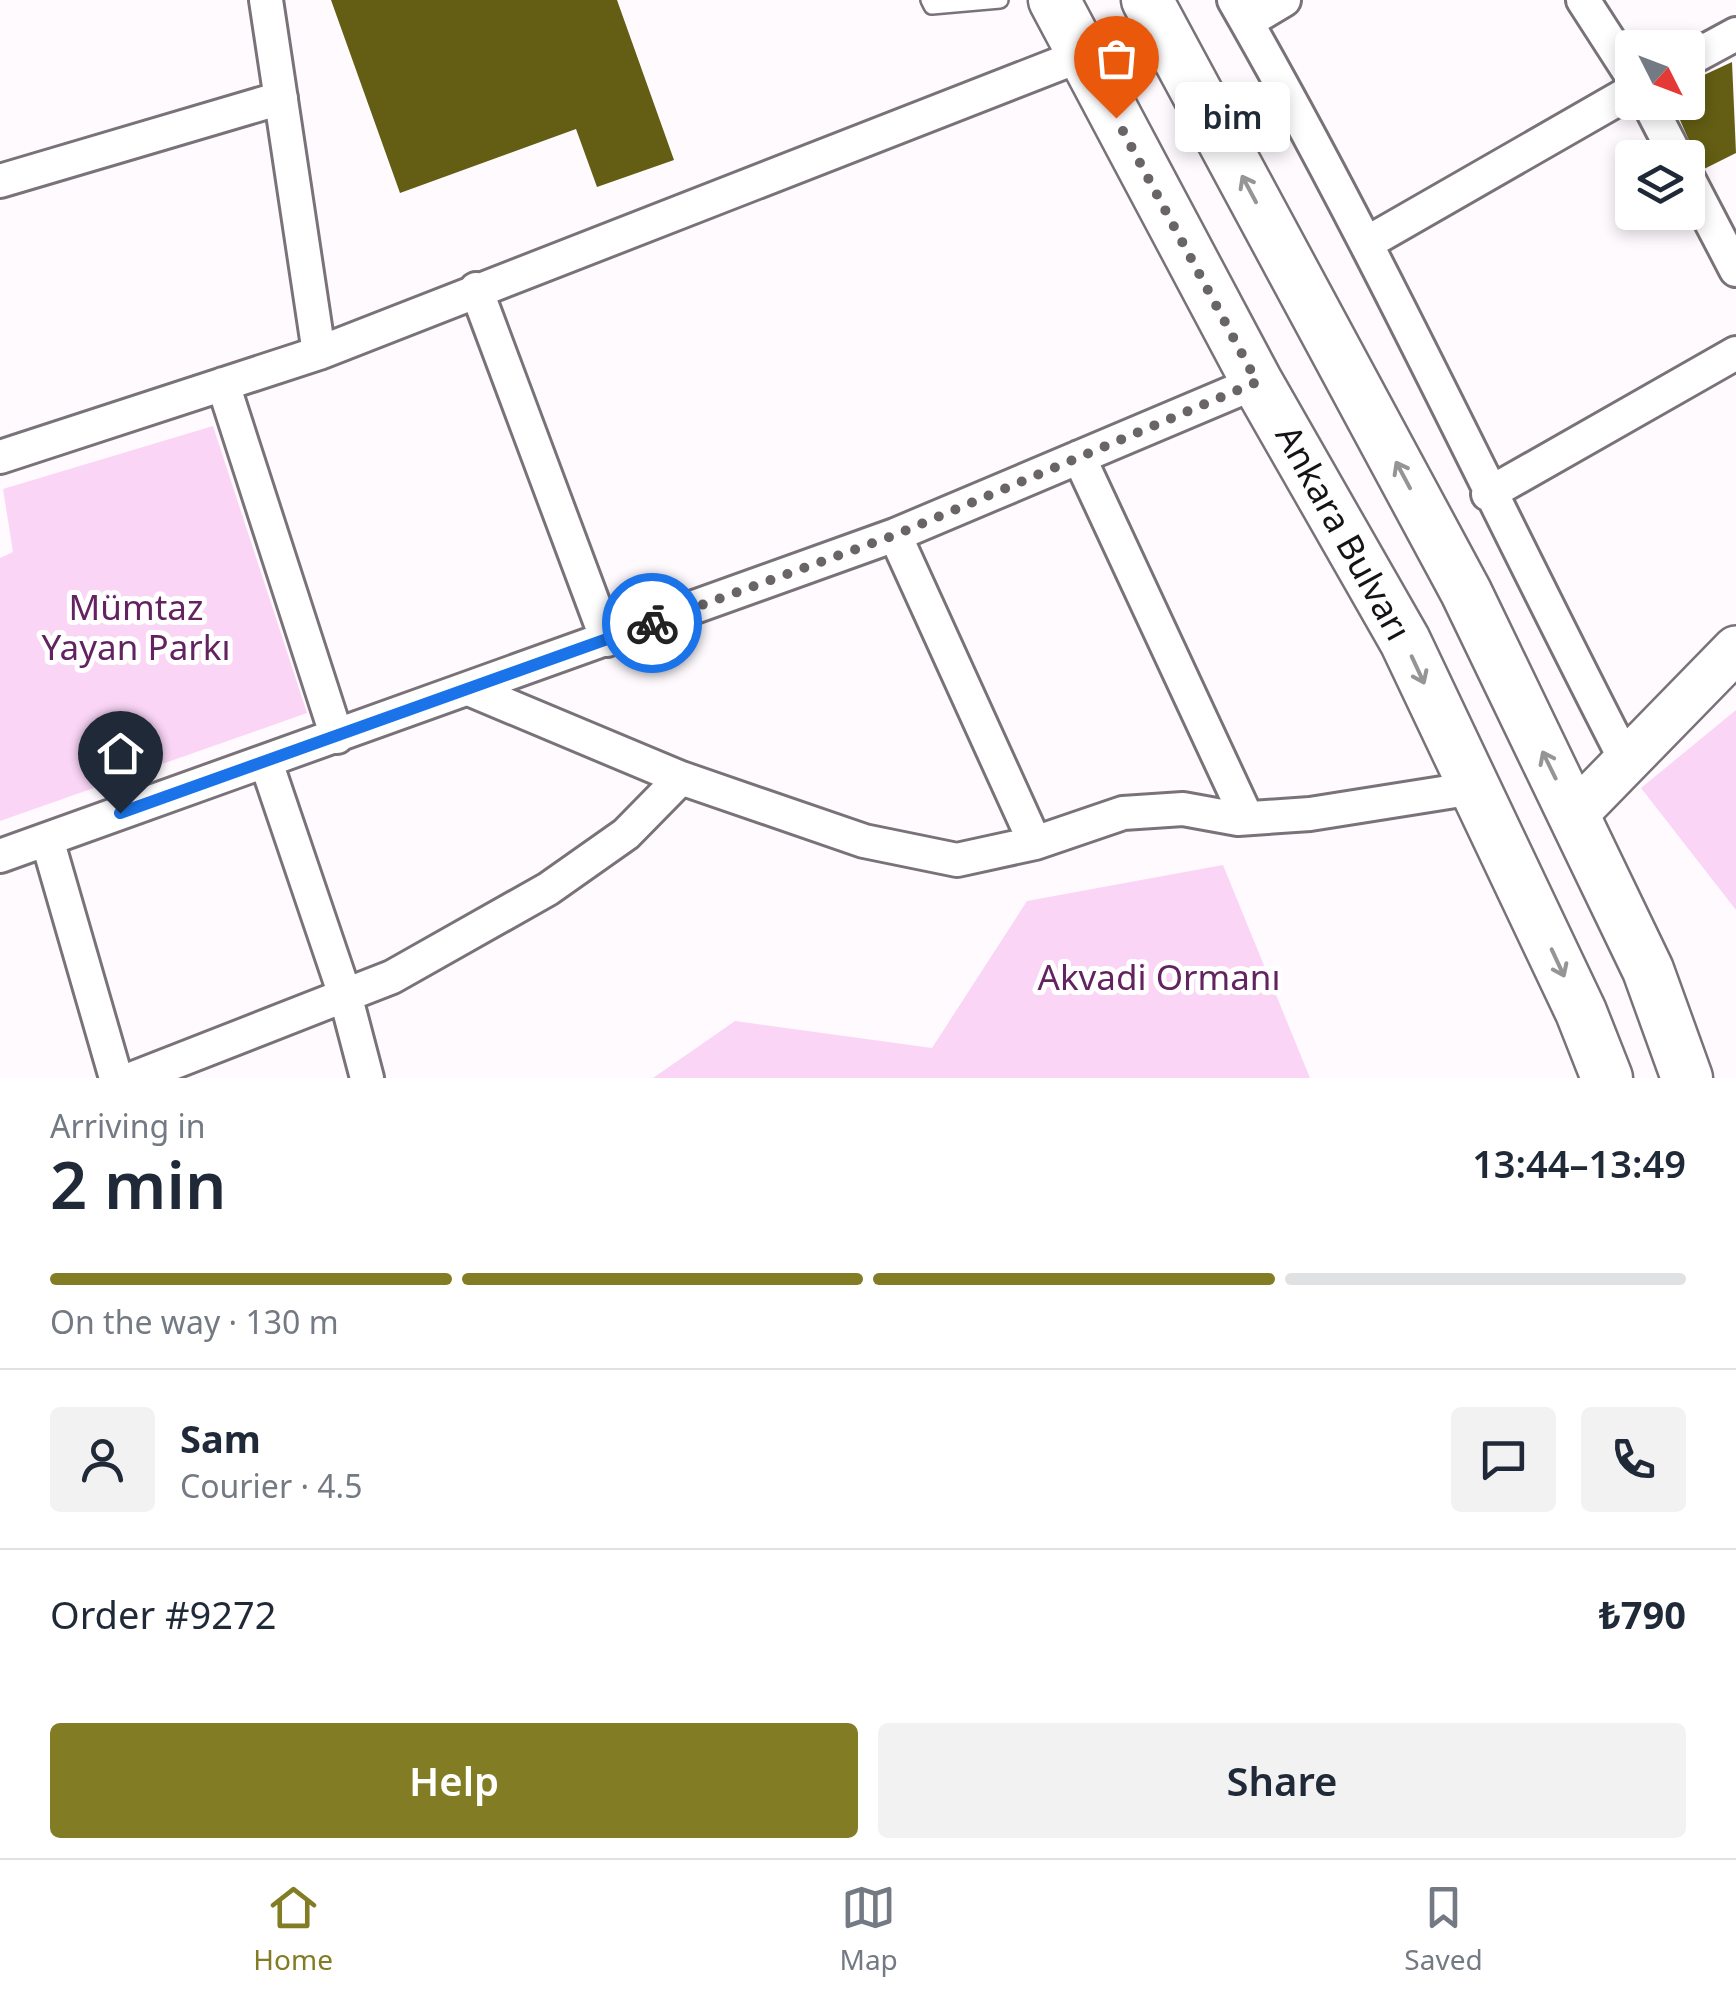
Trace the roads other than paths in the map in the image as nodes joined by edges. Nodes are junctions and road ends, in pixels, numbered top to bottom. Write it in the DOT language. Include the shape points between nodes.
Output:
graph roads {
  1 [pos="266,0"];
  2 [pos="929,0"];
  3 [pos="1000,0"];
  4 [pos="1054,0"];
  5 [pos="1147,0"];
  6 [pos="1284,0"];
  7 [pos="1584,0"];
  8 [pos="1240,11"];
  9 [pos="1736,34"];
  10 [pos="1615,49"];
  11 [pos="1705,51"];
  12 [pos="1082,54"];
  13 [pos="280,98"];
  14 [pos="1615,101"];
  15 [pos="0,181"];
  16 [pos="1705,211"];
  17 [pos="1367,243"];
  18 [pos="1736,270"];
  19 [pos="476,289"];
  20 [pos="319,352"];
  21 [pos="1736,353"];
  22 [pos="1257,382"];
  23 [pos="223,384"];
  24 [pos="0,457"];
  25 [pos="1079,457"];
  26 [pos="1488,494"];
  27 [pos="895,535"];
  28 [pos="607,640"];
  29 [pos="1736,649"];
  30 [pos="472,690"];
  31 [pos="337,737"];
  32 [pos="1626,761"];
  33 [pos="266,762"];
  34 [pos="681,778"];
  35 [pos="1474,788"];
  36 [pos="1574,815"];
  37 [pos="1247,818"];
  38 [pos="46,839"];
  39 [pos="1035,843"];
  40 [pos="0,856"];
  41 [pos="346,998"];
  42 [pos="116,1078"];
  43 [pos="134,1078"];
  44 [pos="367,1078"];
  45 [pos="1606,1078"];
  46 [pos="1687,1078"];
  1 -- 13 [label="street"];
  2 -- 3 [label="lane" via="932,6"];
  4 -- 12 [label="main road, Ankara Bulvarı"];
  36 -- 5 [label="main road, one-way" via="1466,592"];
  6 -- 8 [label="street"];
  7 -- 10 [label="street"];
  8 -- 17 [label="street"];
  9 -- 11 [label="street"];
  12 -- 19 [label="street"];
  12 -- 22 [label="main road, Ankara Bulvarı"];
  13 -- 15 [label="street"];
  13 -- 20 [label="street"];
  14 -- 17 [label="street"];
  16 -- 18 [label="street"];
  17 -- 26 [label="street"];
  19 -- 20 [label="street"];
  19 -- 28 [label="street"];
  20 -- 23 [label="street"];
  21 -- 26 [label="street"];
  22 -- 25 [label="street"];
  22 -- 35 [label="main road, Ankara Bulvarı, one-way" via="1404,641"];
  23 -- 24 [label="street"];
  23 -- 31 [label="street"];
  25 -- 27 [label="street"];
  25 -- 37 [label="street"];
  26 -- 32 [label="street"];
  27 -- 28 [label="street"];
  27 -- 39 [label="street"];
  28 -- 30 [label="street"];
  29 -- 32 [label="street"];
  30 -- 31 [label="street"];
  30 -- 34 [label="street"];
  31 -- 33 [label="street"];
  32 -- 36 [label="street"];
  33 -- 38 [label="street"];
  33 -- 41 [label="street"];
  34 -- 39 [label="street" via="864,841 957,860"];
  34 -- 41 [label="street" via="626,834 548,889"];
  35 -- 37 [label="street"];
  35 -- 45 [label="main road, Ankara Bulvarı, one-way"];
  36 -- 46 [label="main road" via="1648,970"];
  37 -- 39 [label="street" via="1183,809 1123,813"];
  38 -- 40 [label="street"];
  38 -- 42 [label="street"];
  41 -- 43 [label="street"];
  41 -- 44 [label="street"];
}
